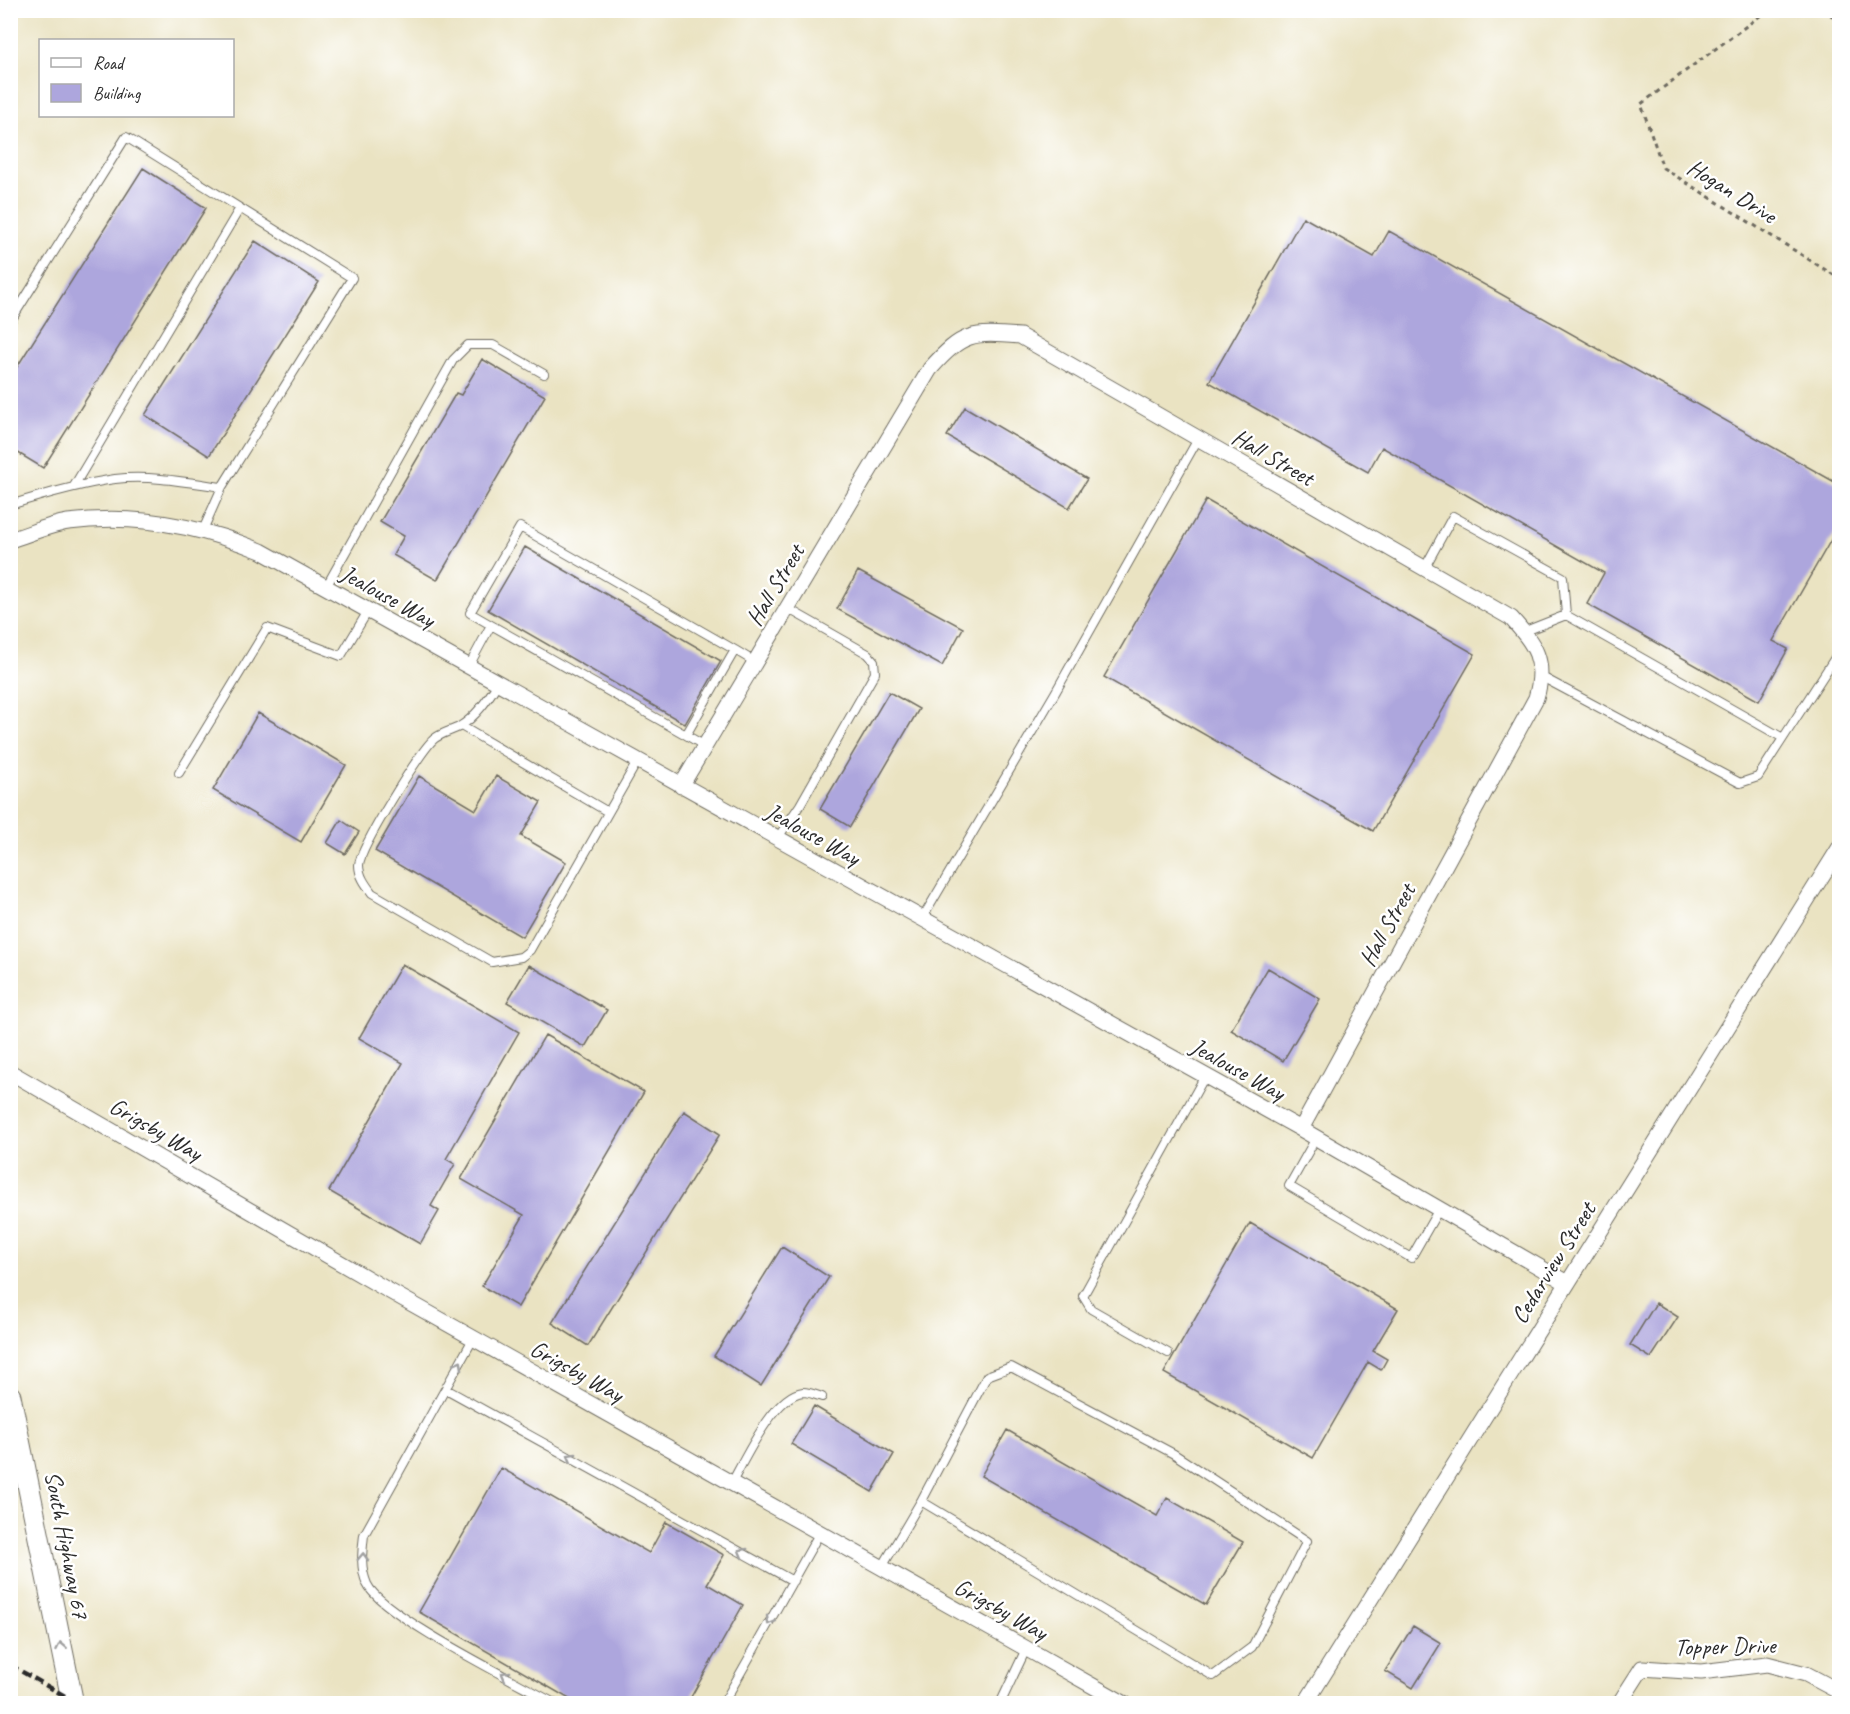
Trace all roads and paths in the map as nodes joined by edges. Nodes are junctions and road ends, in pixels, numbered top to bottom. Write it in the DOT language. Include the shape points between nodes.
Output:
graph roads {
  1 [pos="1768,10"];
  2 [pos="1823,10"];
  3 [pos="1839,21"];
  4 [pos="240,208"];
  5 [pos="1839,279"];
  6 [pos="10,322"];
  7 [pos="544,374"];
  8 [pos="1198,439"];
  9 [pos="74,486"];
  10 [pos="222,487"];
  11 [pos="10,505"];
  12 [pos="203,530"];
  13 [pos="10,540"];
  14 [pos="1424,569"];
  15 [pos="326,587"];
  16 [pos="787,608"];
  17 [pos="368,611"];
  18 [pos="1566,615"];
  19 [pos="491,625"];
  20 [pos="1523,632"];
  21 [pos="735,650"];
  22 [pos="1839,650"];
  23 [pos="755,662"];
  24 [pos="469,666"];
  25 [pos="1542,677"];
  26 [pos="498,683"];
  27 [pos="461,726"];
  28 [pos="686,735"];
  29 [pos="1783,738"];
  30 [pos="705,746"];
  31 [pos="637,762"];
  32 [pos="179,773"];
  33 [pos="681,786"];
  34 [pos="608,812"];
  35 [pos="777,839"];
  36 [pos="1839,848"];
  37 [pos="921,920"];
  38 [pos="10,1072"];
  39 [pos="1205,1076"];
  40 [pos="1301,1129"];
  41 [pos="1316,1138"];
  42 [pos="1439,1209"];
  43 [pos="1567,1283"];
  44 [pos="474,1339"];
  45 [pos="1168,1353"];
  46 [pos="446,1389"];
  47 [pos="10,1396"];
  48 [pos="822,1397"];
  49 [pos="731,1484"];
  50 [pos="921,1501"];
  51 [pos="819,1534"];
  52 [pos="881,1569"];
  53 [pos="793,1581"];
  54 [pos="1026,1649"];
  55 [pos="1839,1692"];
  56 [pos="73,1704"];
  57 [pos="556,1704"];
  58 [pos="723,1704"];
  59 [pos="1000,1704"];
  60 [pos="1125,1704"];
  61 [pos="1305,1704"];
  62 [pos="1619,1704"];
  1 -- 5 [label="path, Hogan Drive" via="1641,104 1663,168"];
  2 -- 3 [label="path"];
  4 -- 6 [label="lane" via="126,137"];
  4 -- 9 [label="lane"];
  4 -- 10 [label="lane" via="352,278"];
  7 -- 15 [label="lane" via="493,345 468,345 453,360"];
  8 -- 14 [label="street, Hall Street"];
  8 -- 16 [label="street, Hall Street" via="1020,336 983,333 952,344 930,369"];
  8 -- 37 [label="lane"];
  9 -- 10 [label="lane" via="117,479 170,480"];
  9 -- 11 [label="lane"];
  10 -- 12 [label="lane"];
  12 -- 13 [label="street, Jealouse Way" via="126,518 65,522"];
  12 -- 15 [label="street, Jealouse Way" via="261,551"];
  14 -- 18 [label="lane" via="1453,516 1563,577"];
  14 -- 20 [label="street, Hall Street" via="1511,618"];
  15 -- 17 [label="street, Jealouse Way"];
  16 -- 23 [label="street, Hall Street"];
  16 -- 35 [label="lane" via="868,654 874,661 875,673"];
  17 -- 24 [label="street, Jealouse Way"];
  17 -- 32 [label="lane" via="341,656 267,628"];
  18 -- 20 [label="lane"];
  18 -- 29 [label="lane"];
  19 -- 21 [label="lane" via="470,613 520,527"];
  19 -- 24 [label="lane"];
  19 -- 28 [label="lane"];
  20 -- 25 [label="street, Hall Street" via="1535,646"];
  21 -- 23 [label="lane"];
  21 -- 28 [label="lane"];
  22 -- 29 [label="lane"];
  23 -- 30 [label="street, Hall Street"];
  24 -- 26 [label="street, Jealouse Way"];
  25 -- 29 [label="lane" via="1740,783 1758,777"];
  25 -- 40 [label="street, Hall Street" via="1536,698"];
  26 -- 27 [label="lane" via="476,714"];
  26 -- 31 [label="street, Jealouse Way"];
  27 -- 34 [label="lane"];
  27 -- 34 [label="lane" via="435,738 422,752 366,845 359,864 362,880 372,893 492,962 521,957 530,950"];
  28 -- 30 [label="lane"];
  30 -- 33 [label="street, Hall Street"];
  31 -- 33 [label="street, Jealouse Way"];
  31 -- 34 [label="lane"];
  33 -- 35 [label="street, Jealouse Way"];
  35 -- 37 [label="street, Jealouse Way"];
  36 -- 43 [label="street, Cedarview Street"];
  37 -- 39 [label="street, Jealouse Way"];
  38 -- 44 [label="street, Grigsby Way"];
  39 -- 40 [label="street, Jealouse Way"];
  39 -- 45 [label="lane" via="1083,1296 1091,1309"];
  40 -- 41 [label="street, Jealouse Way"];
  41 -- 42 [label="street, Jealouse Way"];
  41 -- 42 [label="lane" via="1289,1186 1411,1258"];
  42 -- 43 [label="street, Jealouse Way"];
  43 -- 61 [label="street, Cedarview Street"];
  46 -- 44 [label="lane, one-way"];
  44 -- 49 [label="street, Grigsby Way"];
  53 -- 46 [label="lane, one-way"];
  57 -- 46 [label="lane, one-way" via="410,1622 380,1602 368,1585 361,1563 364,1535"];
  56 -- 47 [label="main road, South Highway 67, one-way"];
  48 -- 49 [label="lane" via="803,1392 790,1396 778,1408"];
  49 -- 51 [label="street, Grigsby Way"];
  50 -- 50 [label="lane" via="1213,1676 1252,1647 1307,1541 1174,1454 1011,1367 987,1376"];
  50 -- 52 [label="lane"];
  51 -- 52 [label="street, Grigsby Way"];
  51 -- 53 [label="lane"];
  52 -- 54 [label="street, Grigsby Way"];
  53 -- 58 [label="lane, one-way"];
  54 -- 59 [label="lane"];
  54 -- 60 [label="street, Grigsby Way"];
  55 -- 62 [label="street, Topper Drive" via="1806,1674 1767,1664 1701,1672 1642,1668"];
}
